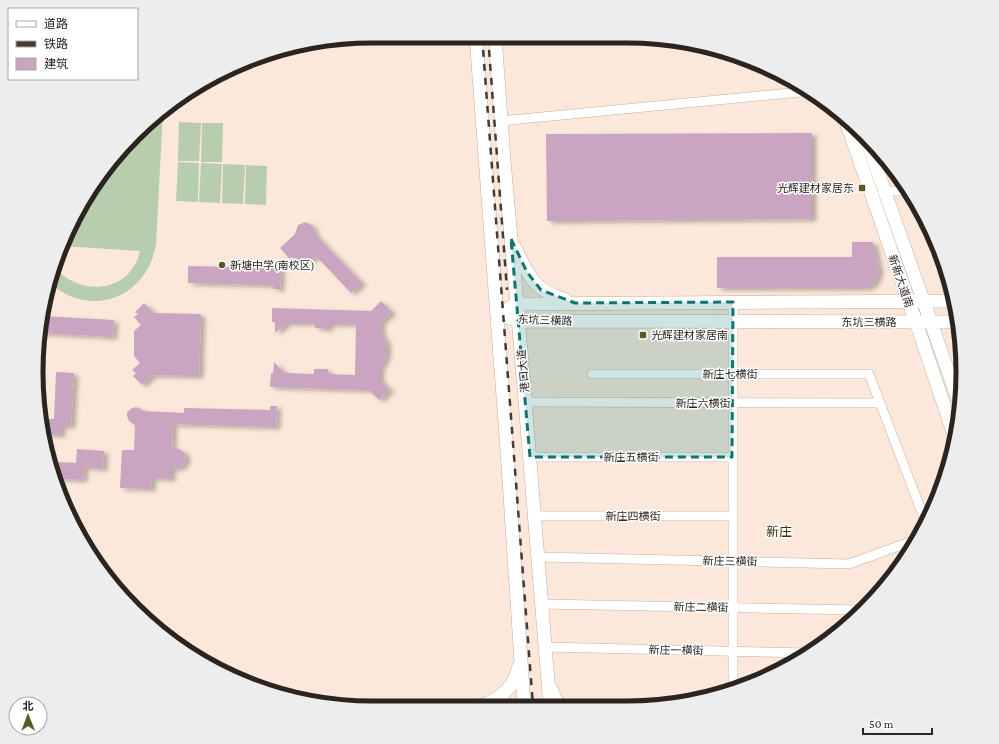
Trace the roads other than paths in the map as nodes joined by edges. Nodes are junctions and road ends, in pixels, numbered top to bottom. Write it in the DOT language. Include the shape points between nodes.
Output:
graph roads {
  1 [pos="477,43"];
  2 [pos="495,43"];
  3 [pos="800,92"];
  4 [pos="501,121"];
  5 [pos="849,129"];
  6 [pos="871,151"];
  7 [pos="885,191"];
  8 [pos="902,191"];
  9 [pos="511,239"];
  10 [pos="908,301"];
  11 [pos="924,301"];
  12 [pos="733,302"];
  13 [pos="949,302"];
  14 [pos="575,303"];
  15 [pos="517,304"];
  16 [pos="497,314"];
  17 [pos="519,321"];
  18 [pos="733,322"];
  19 [pos="916,322"];
  20 [pos="932,322"];
  21 [pos="952,322"];
  22 [pos="592,374"];
  23 [pos="733,374"];
  24 [pos="955,391"];
  25 [pos="525,402"];
  26 [pos="733,403"];
  27 [pos="880,403"];
  28 [pos="951,427"];
  29 [pos="530,457"];
  30 [pos="732,457"];
  31 [pos="534,516"];
  32 [pos="732,516"];
  33 [pos="923,516"];
  34 [pos="908,544"];
  35 [pos="538,557"];
  36 [pos="732,561"];
  37 [pos="541,604"];
  38 [pos="732,608"];
  39 [pos="854,610"];
  40 [pos="545,648"];
  41 [pos="733,651"];
  42 [pos="799,653"];
  43 [pos="520,661"];
  44 [pos="547,674"];
  45 [pos="733,684"];
  46 [pos="494,701"];
  47 [pos="524,701"];
  48 [pos="550,701"];
  49 [pos="557,701"];
  1 -- 16 [label="street, 港口大道"];
  2 -- 4 [label="street, 港口大道"];
  3 -- 4 [label="street"];
  4 -- 9 [label="street, 港口大道"];
  5 -- 10 [label="street, 新新大道南"];
  6 -- 7 [label="street, 新新大道南"];
  7 -- 8 [label="street"];
  7 -- 11 [label="street, 新新大道南"];
  9 -- 14 [label="street" via="527,272 541,290"];
  9 -- 15 [label="street, 港口大道"];
  10 -- 11 [label="street, 东坑三横路"];
  10 -- 12 [label="street, 东坑三横路"];
  10 -- 19 [label="street, 新新大道南"];
  11 -- 13 [label="street, 东坑三横路"];
  11 -- 20 [label="street, 新新大道南"];
  12 -- 14 [label="street, 东坑三横路"];
  12 -- 18 [label="street"];
  14 -- 15 [label="street, 东坑三横路"];
  15 -- 16 [label="street, 东坑三横路"];
  15 -- 17 [label="street, 港口大道"];
  16 -- 17 [label="street, 东坑三横路"];
  16 -- 43 [label="street, 港口大道"];
  17 -- 18 [label="street, 东坑三横路"];
  17 -- 25 [label="street, 港口大道"];
  18 -- 19 [label="street, 东坑三横路"];
  18 -- 23 [label="street"];
  19 -- 20 [label="street, 东坑三横路"];
  19 -- 28 [label="street, 新新大道南"];
  20 -- 21 [label="street, 东坑三横路"];
  20 -- 24 [label="street, 新新大道南"];
  22 -- 23 [label="street, 新庄七横街"];
  23 -- 26 [label="street"];
  23 -- 27 [label="street, 新庄七横街" via="869,374"];
  25 -- 26 [label="street, 新庄六横街"];
  25 -- 29 [label="street, 港口大道"];
  26 -- 27 [label="street, 新庄六横街"];
  26 -- 30 [label="street"];
  27 -- 33 [label="street"];
  29 -- 30 [label="street, 新庄五横街"];
  29 -- 31 [label="street, 港口大道"];
  30 -- 32 [label="street"];
  31 -- 32 [label="street, 新庄四横街"];
  31 -- 35 [label="street, 港口大道"];
  32 -- 36 [label="street"];
  34 -- 36 [label="street, 新庄三横街" via="849,564"];
  35 -- 36 [label="street, 新庄三横街"];
  35 -- 37 [label="street, 港口大道"];
  36 -- 38 [label="street"];
  37 -- 38 [label="street, 新庄二横街"];
  37 -- 40 [label="street, 港口大道"];
  38 -- 39 [label="street, 新庄二横街"];
  38 -- 41 [label="street"];
  40 -- 41 [label="street, 新庄一横街"];
  40 -- 44 [label="street, 港口大道"];
  41 -- 42 [label="street, 新庄一横街"];
  41 -- 45 [label="street"];
  43 -- 46 [label="street" via="511,686"];
  43 -- 47 [label="street, 港口大道"];
  44 -- 48 [label="street, 港口大道"];
  44 -- 49 [label="street"];
}
